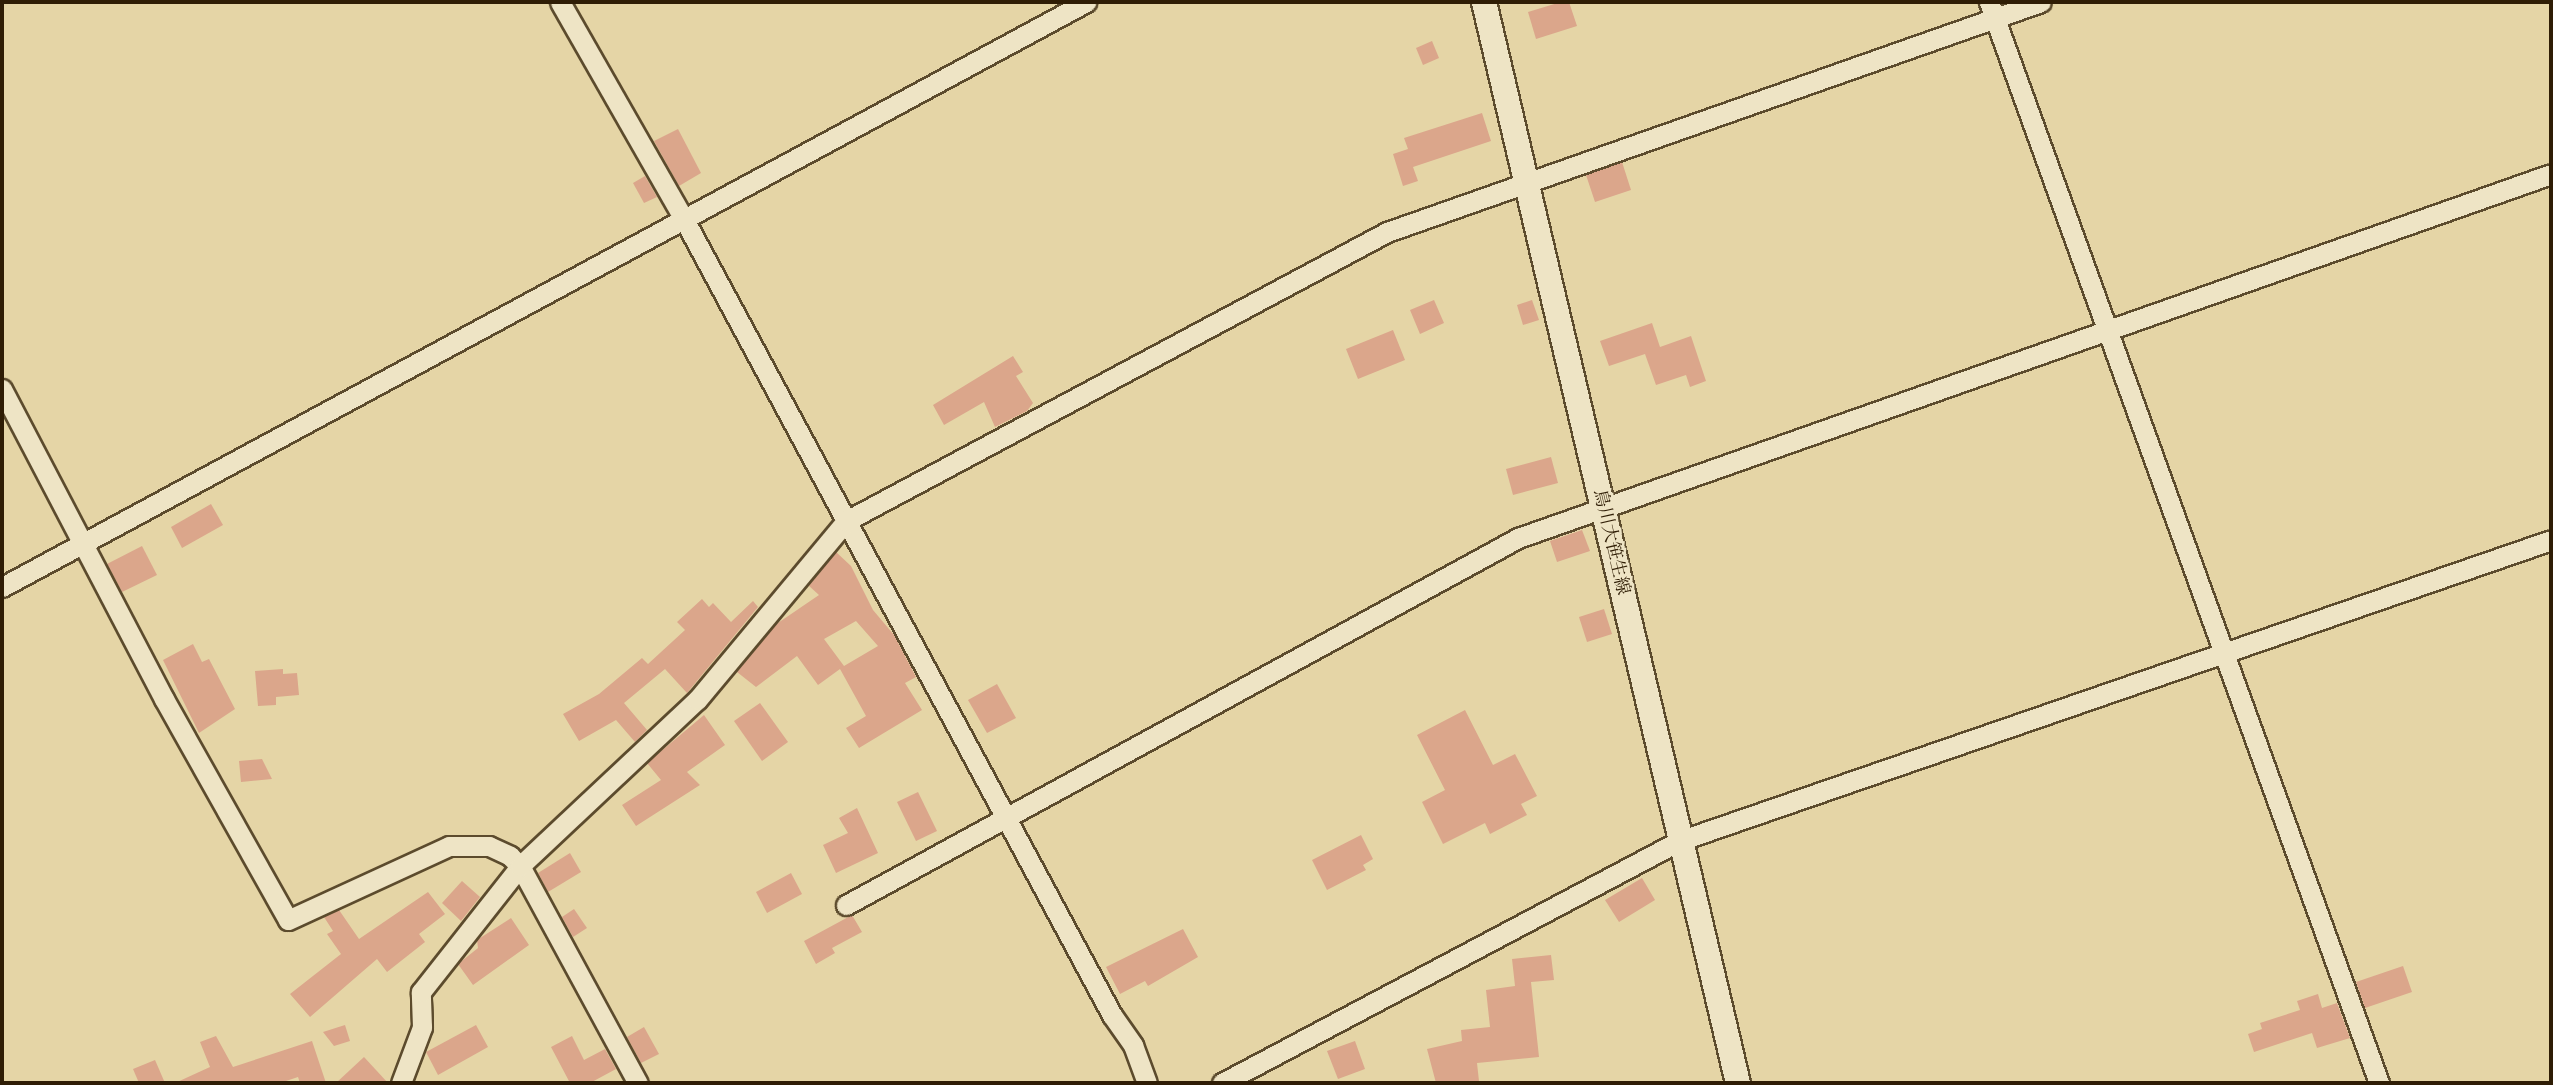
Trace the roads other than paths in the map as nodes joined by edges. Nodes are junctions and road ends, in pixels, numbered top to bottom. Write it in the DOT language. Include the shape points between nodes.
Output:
graph roads {
  1 [pos="561,2"];
  2 [pos="1086,2"];
  3 [pos="1484,2"];
  4 [pos="2041,2"];
  5 [pos="1992,10"];
  6 [pos="2551,174"];
  7 [pos="1526,180"];
  8 [pos="685,221"];
  9 [pos="2110,332"];
  10 [pos="2,389"];
  11 [pos="1605,511"];
  12 [pos="846,521"];
  13 [pos="2551,540"];
  14 [pos="85,543"];
  15 [pos="2,587"];
  16 [pos="2224,656"];
  17 [pos="1008,820"];
  18 [pos="1679,841"];
  19 [pos="520,866"];
  20 [pos="846,905"];
  21 [pos="401,1083"];
  22 [pos="638,1083"];
  23 [pos="1147,1083"];
  24 [pos="1222,1083"];
  25 [pos="1738,1083"];
  26 [pos="2379,1083"];
  1 -- 8 [label="street"];
  2 -- 8 [label="street"];
  3 -- 7 [label="street, 鳥川大笹生線"];
  4 -- 5 [label="street"];
  5 -- 7 [label="street"];
  5 -- 9 [label="street"];
  6 -- 9 [label="street"];
  7 -- 11 [label="street, 鳥川大笹生線"];
  7 -- 12 [label="street" via="1387,232"];
  8 -- 12 [label="street"];
  8 -- 14 [label="street"];
  9 -- 11 [label="street"];
  9 -- 16 [label="street"];
  10 -- 14 [label="street"];
  11 -- 17 [label="street" via="1518,538"];
  11 -- 18 [label="street, 鳥川大笹生線"];
  12 -- 17 [label="street"];
  12 -- 19 [label="street" via="697,699"];
  13 -- 16 [label="street"];
  14 -- 15 [label="street"];
  14 -- 19 [label="street" via="164,699 288,920 449,846 489,846"];
  16 -- 18 [label="street"];
  16 -- 26 [label="street"];
  17 -- 20 [label="street"];
  17 -- 23 [label="street" via="1136,1052"];
  18 -- 24 [label="street"];
  18 -- 25 [label="street, 鳥川大笹生線"];
  19 -- 21 [label="street" via="421,992 422,1027"];
  19 -- 22 [label="street"];
}
